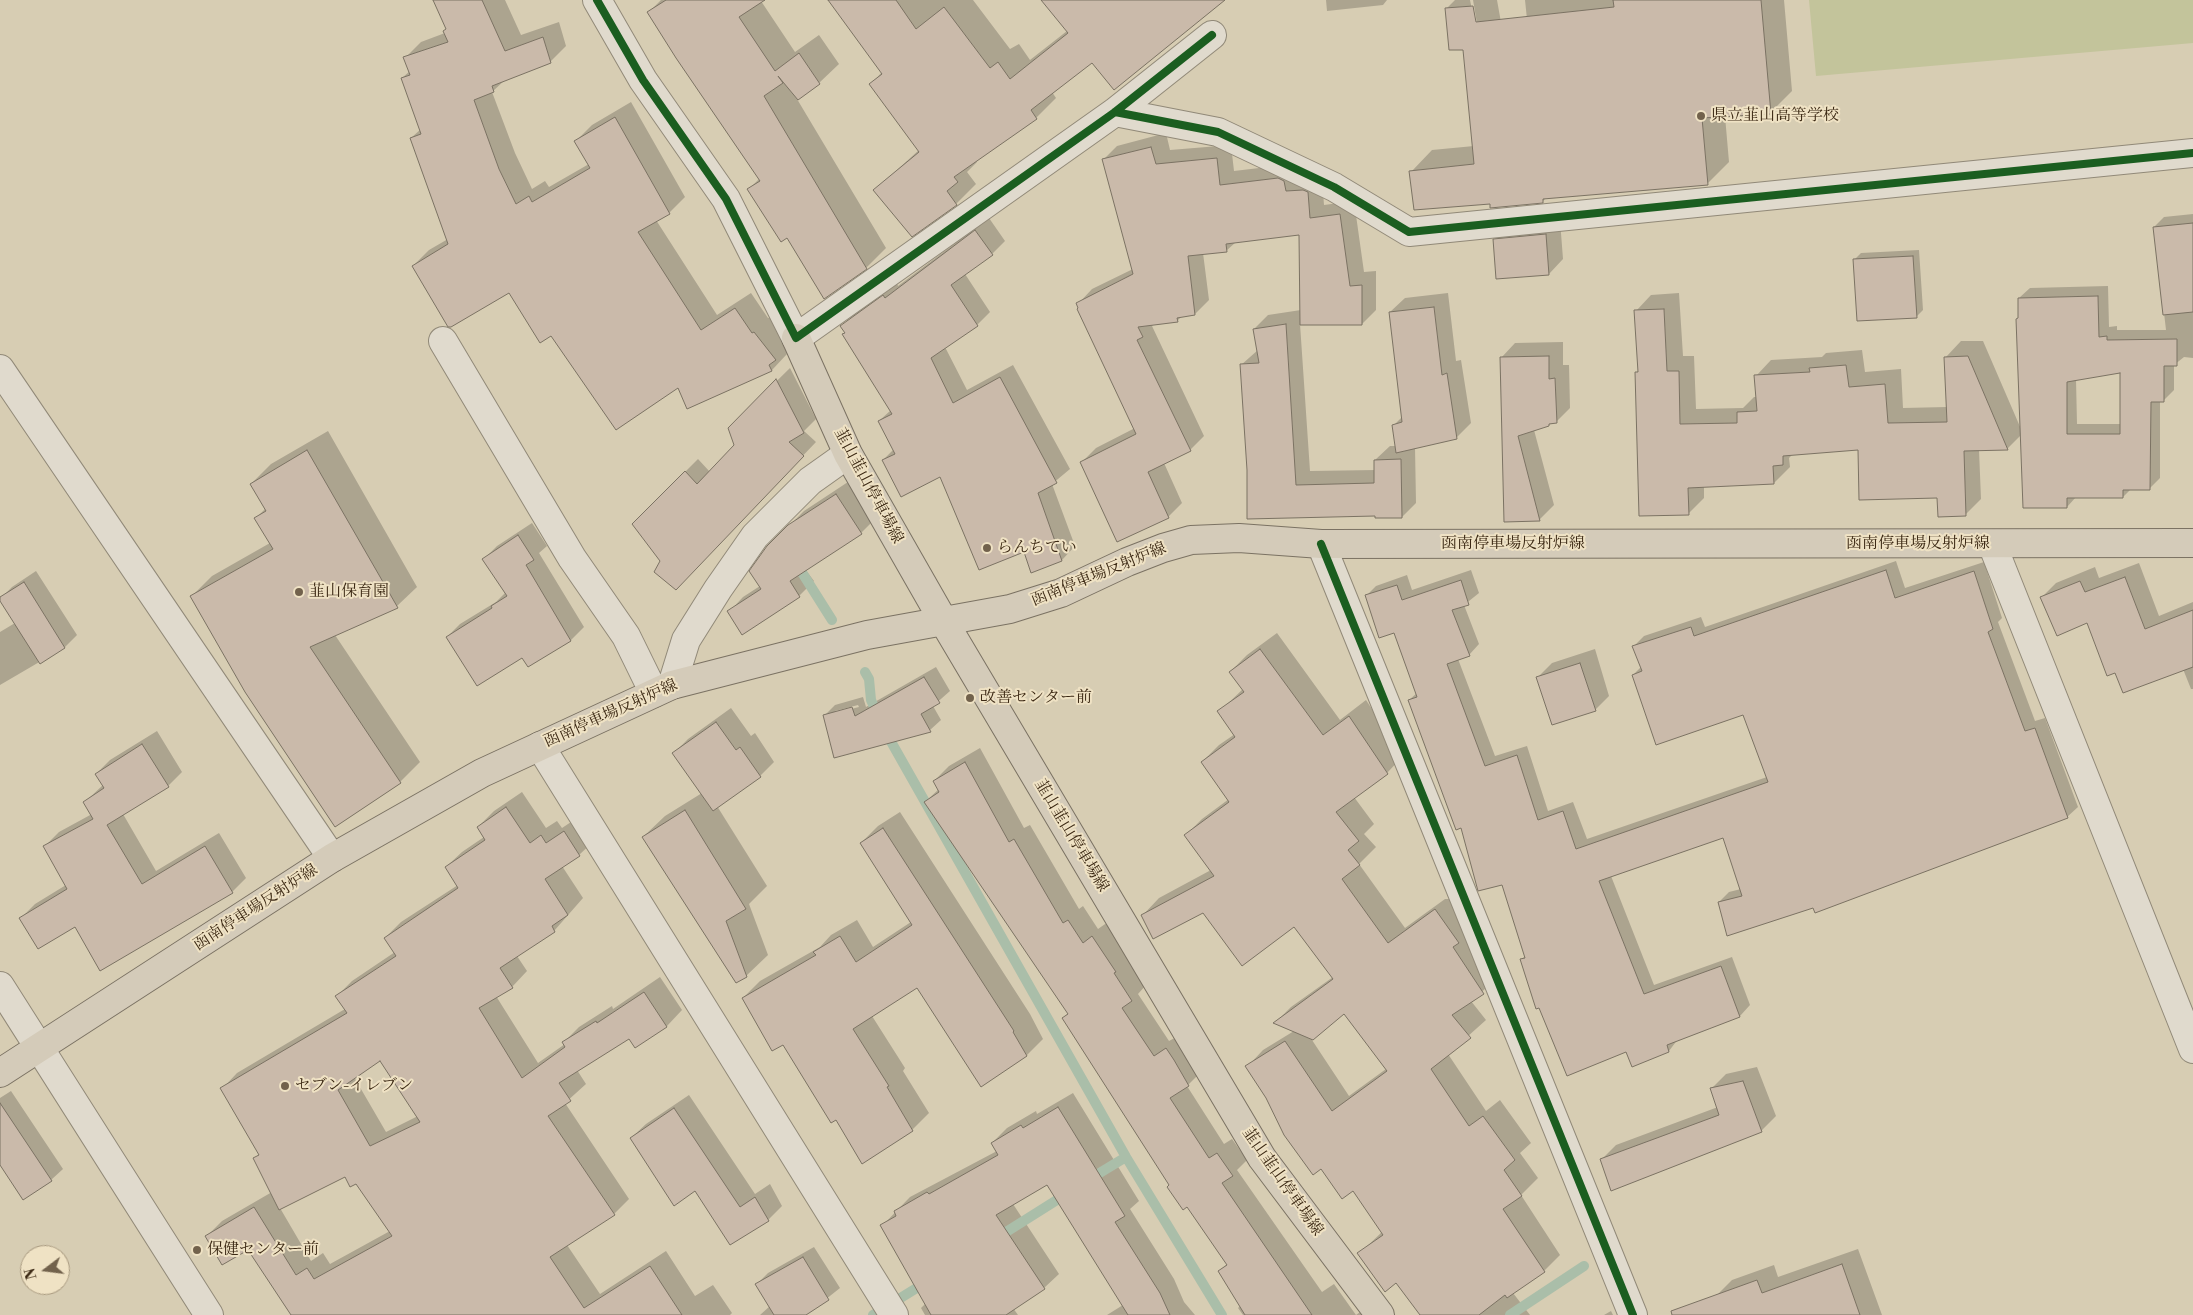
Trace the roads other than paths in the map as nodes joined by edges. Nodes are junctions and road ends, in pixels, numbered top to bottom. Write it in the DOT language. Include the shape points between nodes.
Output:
graph roads {
  1 [pos="597,0"];
  2 [pos="1212,34"];
  3 [pos="1116,112"];
  4 [pos="2193,153"];
  5 [pos="796,338"];
  6 [pos="443,341"];
  7 [pos="0,370"];
  8 [pos="848,454"];
  9 [pos="2193,543"];
  10 [pos="1321,544"];
  11 [pos="1992,544"];
  12 [pos="944,622"];
  13 [pos="663,689"];
  14 [pos="540,746"];
  15 [pos="332,858"];
  16 [pos="0,986"];
  17 [pos="2193,1049"];
  18 [pos="39,1050"];
  19 [pos="0,1074"];
  20 [pos="209,1315"];
  21 [pos="894,1315"];
  22 [pos="1380,1315"];
  23 [pos="1633,1315"];
  1 -- 5 [label="street" via="643,80 726,199"];
  2 -- 3 [label="street"];
  3 -- 4 [label="street" via="1218,132 1334,187 1409,232"];
  3 -- 5 [label="street"];
  5 -- 8 [label="main road, 韮山韮山停車場線"];
  6 -- 13 [label="street" via="572,558"];
  7 -- 15 [label="street"];
  8 -- 12 [label="main road, 韮山韮山停車場線"];
  8 -- 13 [label="street" via="810,481 755,536 686,640"];
  9 -- 11 [label="main road, 函南停車場反射炉線"];
  10 -- 11 [label="main road, 函南停車場反射炉線"];
  10 -- 12 [label="main road, 函南停車場反射炉線" via="1239,538 1191,540 1136,559 1061,593 1010,609"];
  10 -- 23 [label="street"];
  11 -- 17 [label="street"];
  12 -- 13 [label="main road, 函南停車場反射炉線" via="867,634"];
  12 -- 22 [label="main road, 韮山韮山停車場線" via="1262,1158"];
  13 -- 14 [label="main road, 函南停車場反射炉線"];
  14 -- 15 [label="main road, 函南停車場反射炉線" via="482,773"];
  14 -- 21 [label="street"];
  15 -- 18 [label="main road, 函南停車場反射炉線"];
  16 -- 18 [label="street"];
  18 -- 19 [label="main road, 函南停車場反射炉線"];
  18 -- 20 [label="street"];
}
